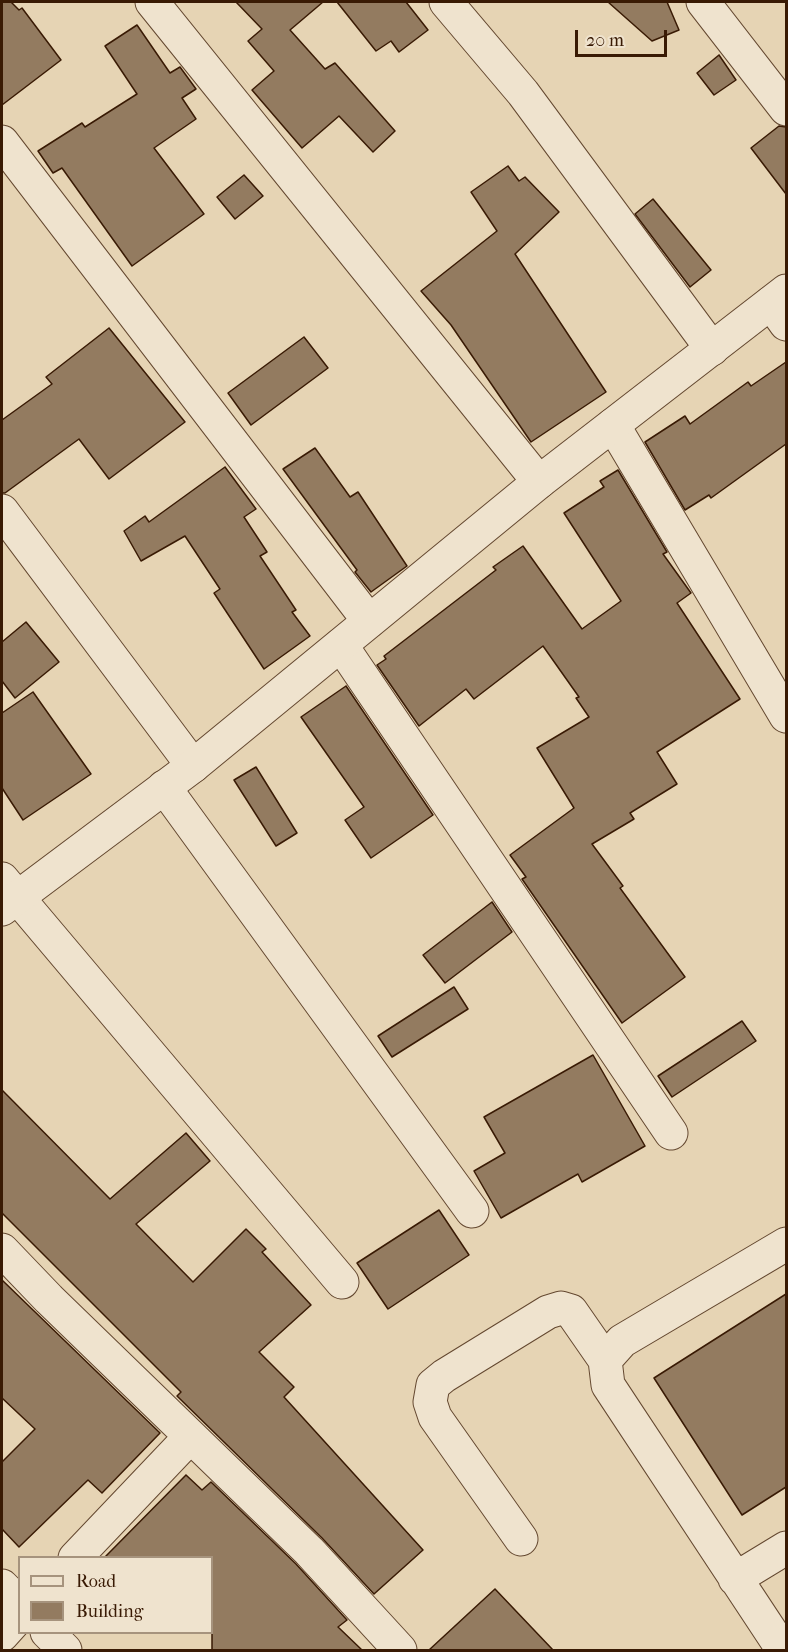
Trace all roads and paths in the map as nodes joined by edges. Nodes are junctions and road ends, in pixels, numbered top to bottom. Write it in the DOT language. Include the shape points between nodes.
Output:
graph roads {
  1 [pos="152,2"];
  2 [pos="446,2"];
  3 [pos="703,2"];
  4 [pos="786,109"];
  5 [pos="2,141"];
  6 [pos="781,306"];
  7 [pos="712,349"];
  8 [pos="613,425"];
  9 [pos="539,482"];
  10 [pos="2,511"];
  11 [pos="369,621"];
  12 [pos="340,645"];
  13 [pos="786,716"];
  14 [pos="193,766"];
  15 [pos="164,787"];
  16 [pos="6,895"];
  17 [pos="671,1133"];
  18 [pos="472,1211"];
  19 [pos="786,1244"];
  20 [pos="2,1250"];
  21 [pos="342,1282"];
  22 [pos="605,1360"];
  23 [pos="190,1437"];
  24 [pos="521,1539"];
  25 [pos="786,1548"];
  26 [pos="76,1556"];
  27 [pos="735,1579"];
  28 [pos="2,1586"];
  29 [pos="18,1602"];
  30 [pos="18,1618"];
  31 [pos="49,1634"];
  32 [pos="2,1635"];
  33 [pos="65,1650"];
  34 [pos="400,1650"];
  35 [pos="783,1650"];
  1 -- 9 [label="street"];
  2 -- 7 [label="street" via="523,93"];
  3 -- 4 [label="street"];
  5 -- 11 [label="street"];
  6 -- 7 [label="street"];
  7 -- 8 [label="street"];
  8 -- 9 [label="street"];
  8 -- 13 [label="street"];
  9 -- 11 [label="street"];
  10 -- 14 [label="street"];
  11 -- 12 [label="street"];
  12 -- 14 [label="street"];
  12 -- 17 [label="street"];
  14 -- 15 [label="street"];
  15 -- 16 [label="street"];
  15 -- 18 [label="street"];
  16 -- 21 [label="street"];
  19 -- 22 [label="street" via="622,1341"];
  20 -- 23 [label="street"];
  22 -- 24 [label="street" via="571,1311 561,1308 433,1385 430,1402 435,1417"];
  22 -- 27 [label="street" via="608,1385"];
  23 -- 26 [label="street"];
  23 -- 34 [label="street" via="309,1551"];
  25 -- 27 [label="street"];
  27 -- 35 [label="street"];
  28 -- 29 [label="street"];
  30 -- 32 [label="street"];
  31 -- 33 [label="street"];
}
